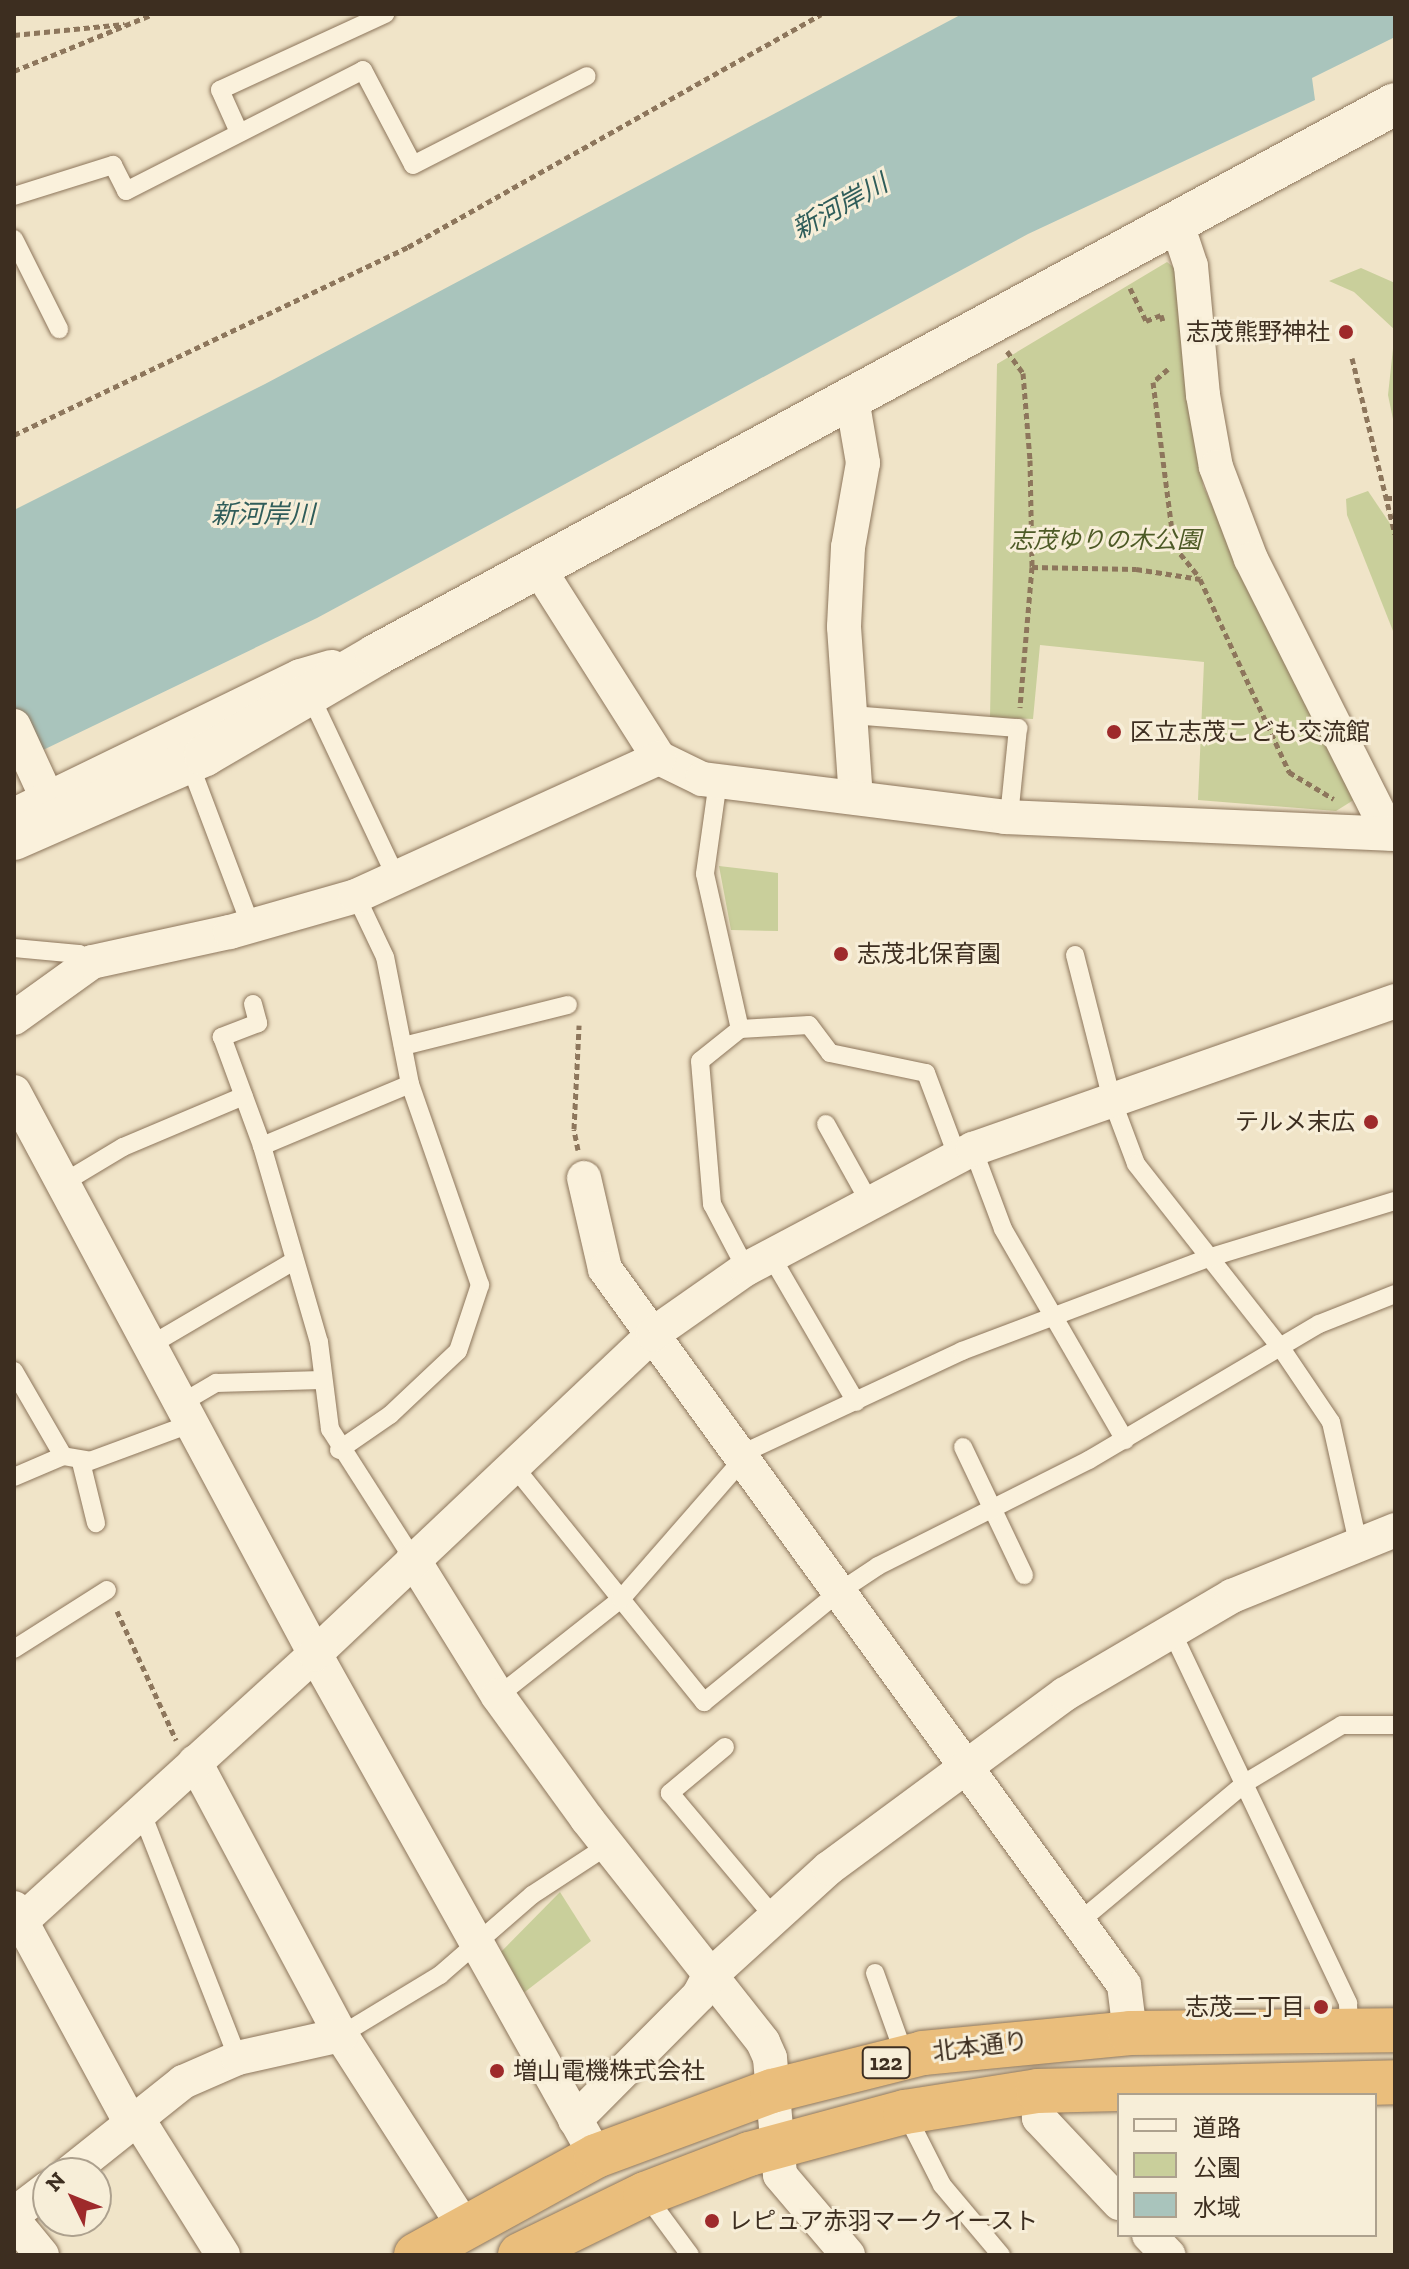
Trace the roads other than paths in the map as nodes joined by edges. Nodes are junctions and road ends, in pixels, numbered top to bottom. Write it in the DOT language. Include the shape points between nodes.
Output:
graph roads {
  1 [pos="385,14"];
  2 [pos="587,76"];
  3 [pos="1395,104"];
  4 [pos="238,130"];
  5 [pos="14,196"];
  6 [pos="1176,221"];
  7 [pos="14,239"];
  8 [pos="59,329"];
  9 [pos="852,399"];
  10 [pos="539,569"];
  11 [pos="376,655"];
  12 [pos="310,695"];
  13 [pos="851,715"];
  14 [pos="14,726"];
  15 [pos="659,758"];
  16 [pos="189,762"];
  17 [pos="718,781"];
  18 [pos="856,798"];
  19 [pos="48,800"];
  20 [pos="14,815"];
  21 [pos="1009,817"];
  22 [pos="1392,834"];
  23 [pos="14,839"];
  24 [pos="398,881"];
  25 [pos="356,896"];
  26 [pos="251,926"];
  27 [pos="14,948"];
  28 [pos="1075,955"];
  29 [pos="92,962"];
  30 [pos="1395,1001"];
  31 [pos="253,1004"];
  32 [pos="574,1011"];
  33 [pos="14,1018"];
  34 [pos="740,1029"];
  35 [pos="403,1046"];
  36 [pos="410,1084"];
  37 [pos="14,1092"];
  38 [pos="244,1096"];
  39 [pos="1112,1100"];
  40 [pos="826,1124"];
  41 [pos="262,1146"];
  42 [pos="966,1154"];
  43 [pos="584,1178"];
  44 [pos="63,1183"];
  45 [pos="1395,1201"];
  46 [pos="870,1203"];
  47 [pos="1208,1258"];
  48 [pos="294,1261"];
  49 [pos="758,1262"];
  50 [pos="1395,1294"];
  51 [pos="1052,1316"];
  52 [pos="653,1334"];
  53 [pos="149,1346"];
  54 [pos="1281,1348"];
  55 [pos="14,1371"];
  56 [pos="322,1380"];
  57 [pos="856,1402"];
  58 [pos="185,1414"];
  59 [pos="1125,1440"];
  60 [pos="963,1447"];
  61 [pos="339,1450"];
  62 [pos="72,1459"];
  63 [pos="740,1459"];
  64 [pos="512,1464"];
  65 [pos="14,1477"];
  66 [pos="993,1509"];
  67 [pos="96,1523"];
  68 [pos="1395,1530"];
  69 [pos="1358,1543"];
  70 [pos="413,1559"];
  71 [pos="1024,1575"];
  72 [pos="107,1590"];
  73 [pos="839,1592"];
  74 [pos="621,1599"];
  75 [pos="1172,1632"];
  76 [pos="14,1649"];
  77 [pos="315,1654"];
  78 [pos="498,1696"];
  79 [pos="1395,1725"];
  80 [pos="725,1747"];
  81 [pos="195,1762"];
  82 [pos="967,1766"];
  83 [pos="1245,1783"];
  84 [pos="141,1811"];
  85 [pos="607,1846"];
  86 [pos="775,1918"];
  87 [pos="16,1919"];
  88 [pos="1079,1922"];
  89 [pos="479,1947"];
  90 [pos="875,1973"];
  91 [pos="708,1978"];
  92 [pos="1395,2030"];
  93 [pos="1349,2031"];
  94 [pos="1130,2033"];
  95 [pos="341,2035"];
  96 [pos="905,2057"];
  97 [pos="238,2058"];
  98 [pos="1395,2082"];
  99 [pos="772,2091"];
  100 [pos="1038,2091"];
  101 [pos="905,2112"];
  102 [pos="139,2121"];
  103 [pos="586,2138"];
  104 [pos="778,2145"];
  105 [pos="91,2157"];
  106 [pos="645,2194"];
  107 [pos="32,2200"];
  108 [pos="1117,2201"];
  109 [pos="14,2214"];
  110 [pos="14,2221"];
  111 [pos="463,2225"];
  112 [pos="1151,2237"];
  113 [pos="832,2249"];
  114 [pos="42,2255"];
  115 [pos="223,2255"];
  116 [pos="416,2255"];
  117 [pos="520,2255"];
  118 [pos="690,2255"];
  119 [pos="1001,2255"];
  120 [pos="1168,2255"];
  1 -- 4 [label="lane" via="220,90"];
  2 -- 4 [label="lane" via="413,165 363,70"];
  3 -- 6 [label="street"];
  4 -- 5 [label="lane" via="126,191 113,165"];
  6 -- 9 [label="street"];
  6 -- 22 [label="street" via="1191,266 1203,395 1216,467 1251,559"];
  7 -- 8 [label="lane"];
  9 -- 10 [label="street"];
  9 -- 13 [label="street" via="863,463 848,547 844,627"];
  10 -- 11 [label="street"];
  10 -- 15 [label="street"];
  11 -- 12 [label="street"];
  11 -- 19 [label="street" via="300,676"];
  12 -- 16 [label="street"];
  12 -- 24 [label="lane"];
  13 -- 18 [label="street"];
  13 -- 21 [label="lane" via="1018,728"];
  14 -- 19 [label="street"];
  15 -- 17 [label="street"];
  15 -- 24 [label="street"];
  16 -- 23 [label="street"];
  16 -- 26 [label="lane"];
  17 -- 18 [label="street"];
  17 -- 34 [label="lane" via="705,874"];
  18 -- 21 [label="street"];
  19 -- 20 [label="street"];
  21 -- 22 [label="street"];
  24 -- 25 [label="street"];
  25 -- 26 [label="street"];
  25 -- 35 [label="lane" via="385,957"];
  26 -- 29 [label="street"];
  27 -- 29 [label="lane" via="79,954"];
  28 -- 39 [label="lane"];
  29 -- 33 [label="street"];
  30 -- 39 [label="street"];
  31 -- 38 [label="lane" via="258,1023 222,1037"];
  32 -- 35 [label="lane"];
  34 -- 42 [label="lane" via="809,1025 830,1053 926,1073"];
  34 -- 49 [label="lane" via="700,1061 712,1204"];
  35 -- 36 [label="lane"];
  36 -- 41 [label="lane"];
  36 -- 61 [label="lane" via="480,1285 458,1351 390,1415"];
  37 -- 44 [label="street"];
  38 -- 41 [label="lane"];
  38 -- 44 [label="lane" via="123,1147"];
  39 -- 42 [label="street"];
  39 -- 47 [label="lane" via="1136,1164"];
  40 -- 46 [label="lane"];
  41 -- 48 [label="lane"];
  42 -- 46 [label="street"];
  42 -- 51 [label="lane"];
  43 -- 52 [label="street" via="605,1269"];
  44 -- 53 [label="street"];
  45 -- 47 [label="lane"];
  46 -- 49 [label="street"];
  47 -- 51 [label="lane"];
  47 -- 54 [label="lane"];
  48 -- 53 [label="lane"];
  48 -- 56 [label="lane" via="319,1342"];
  49 -- 52 [label="street"];
  49 -- 57 [label="lane"];
  50 -- 54 [label="lane" via="1319,1324"];
  51 -- 57 [label="lane" via="937,1362"];
  51 -- 59 [label="lane"];
  52 -- 63 [label="street"];
  52 -- 64 [label="street"];
  53 -- 58 [label="street"];
  54 -- 59 [label="lane"];
  54 -- 69 [label="lane" via="1331,1422"];
  55 -- 62 [label="lane"];
  56 -- 58 [label="lane" via="216,1383"];
  56 -- 61 [label="lane"];
  57 -- 63 [label="lane"];
  58 -- 62 [label="lane"];
  58 -- 77 [label="street"];
  59 -- 66 [label="lane"];
  60 -- 66 [label="lane"];
  61 -- 70 [label="lane"];
  62 -- 65 [label="lane"];
  62 -- 67 [label="lane"];
  63 -- 73 [label="street"];
  63 -- 74 [label="lane"];
  64 -- 70 [label="street"];
  64 -- 74 [label="lane"];
  66 -- 71 [label="lane"];
  66 -- 73 [label="lane"];
  68 -- 69 [label="street"];
  69 -- 75 [label="street" via="1232,1596"];
  70 -- 77 [label="street"];
  70 -- 78 [label="street"];
  72 -- 76 [label="lane"];
  73 -- 74 [label="lane" via="704,1702"];
  73 -- 82 [label="street"];
  74 -- 78 [label="lane"];
  75 -- 82 [label="street" via="1065,1694"];
  75 -- 83 [label="lane"];
  77 -- 81 [label="street"];
  77 -- 89 [label="street"];
  78 -- 85 [label="street"];
  79 -- 83 [label="lane" via="1342,1725"];
  80 -- 86 [label="lane" via="670,1793"];
  81 -- 84 [label="street"];
  81 -- 95 [label="street"];
  82 -- 86 [label="street" via="829,1868"];
  82 -- 88 [label="street"];
  83 -- 88 [label="lane"];
  83 -- 93 [label="lane" via="1348,2003"];
  84 -- 87 [label="street"];
  84 -- 97 [label="lane" via="209,1972"];
  85 -- 89 [label="lane" via="532,1895"];
  85 -- 91 [label="street"];
  86 -- 91 [label="street"];
  87 -- 102 [label="street" via="126,2114"];
  88 -- 94 [label="street" via="1124,1985"];
  89 -- 95 [label="lane"];
  89 -- 103 [label="street"];
  90 -- 96 [label="lane"];
  91 -- 99 [label="street" via="763,2042"];
  91 -- 103 [label="street"];
  92 -- 93 [label="highway, 北本通り / 122"];
  93 -- 94 [label="highway, 北本通り / 122"];
  94 -- 96 [label="highway, 北本通り / 122" via="989,2043"];
  95 -- 97 [label="street"];
  95 -- 111 [label="street"];
  96 -- 99 [label="highway, 北本通り / 122"];
  97 -- 102 [label="street" via="183,2082"];
  98 -- 100 [label="highway, 122"];
  99 -- 103 [label="highway, 北本通り / 122"];
  99 -- 104 [label="street"];
  100 -- 101 [label="highway, 122"];
  100 -- 108 [label="street" via="1039,2118"];
  101 -- 104 [label="highway, 122"];
  101 -- 119 [label="lane" via="942,2185"];
  102 -- 105 [label="street"];
  102 -- 115 [label="street"];
  103 -- 111 [label="highway, 北本通り / 122"];
  104 -- 106 [label="highway, 122"];
  104 -- 113 [label="street" via="780,2175"];
  106 -- 117 [label="highway, 122"];
  106 -- 118 [label="lane"];
  107 -- 109 [label="street"];
  110 -- 114 [label="street"];
  111 -- 116 [label="highway, 北本通り / 122"];
  112 -- 120 [label="street"];
}
